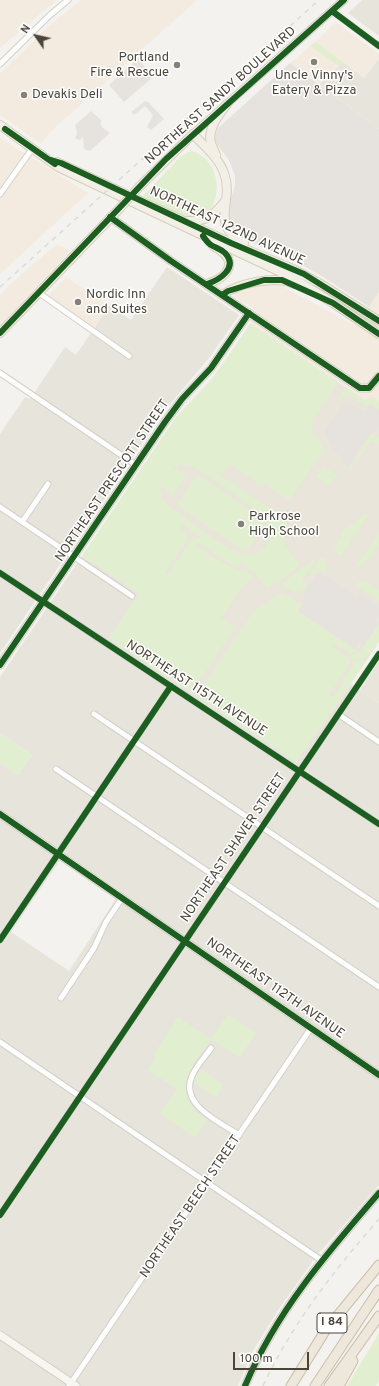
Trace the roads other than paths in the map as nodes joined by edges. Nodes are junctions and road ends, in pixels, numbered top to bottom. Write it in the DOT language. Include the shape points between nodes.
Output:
graph roads {
  1 [pos="68,0"];
  2 [pos="344,0"];
  3 [pos="332,10"];
  4 [pos="379,46"];
  5 [pos="0,64"];
  6 [pos="227,104"];
  7 [pos="0,125"];
  8 [pos="194,134"];
  9 [pos="32,149"];
  10 [pos="51,160"];
  11 [pos="217,160"];
  12 [pos="0,194"];
  13 [pos="225,201"];
  14 [pos="110,217"];
  15 [pos="186,221"];
  16 [pos="202,236"];
  17 [pos="254,252"];
  18 [pos="207,284"];
  19 [pos="38,293"];
  20 [pos="222,295"];
  21 [pos="333,303"];
  22 [pos="249,313"];
  23 [pos="379,321"];
  24 [pos="0,334"];
  25 [pos="379,334"];
  26 [pos="129,356"];
  27 [pos="0,373"];
  28 [pos="379,376"];
  29 [pos="136,466"];
  30 [pos="48,484"];
  31 [pos="0,507"];
  32 [pos="22,522"];
  33 [pos="74,556"];
  34 [pos="0,573"];
  35 [pos="132,596"];
  36 [pos="44,601"];
  37 [pos="379,654"];
  38 [pos="1,660"];
  39 [pos="172,686"];
  40 [pos="94,714"];
  41 [pos="338,714"];
  42 [pos="134,741"];
  43 [pos="379,742"];
  44 [pos="56,769"];
  45 [pos="300,770"];
  46 [pos="96,796"];
  47 [pos="0,814"];
  48 [pos="379,824"];
  49 [pos="262,827"];
  50 [pos="58,854"];
  51 [pos="224,883"];
  52 [pos="122,898"];
  53 [pos="379,906"];
  54 [pos="0,940"];
  55 [pos="184,941"];
  56 [pos="379,987"];
  57 [pos="61,998"];
  58 [pos="311,1028"];
  59 [pos="0,1042"];
  60 [pos="211,1048"];
  61 [pos="379,1075"];
  62 [pos="80,1096"];
  63 [pos="239,1135"];
  64 [pos="208,1182"];
  65 [pos="379,1193"];
  66 [pos="0,1215"];
  67 [pos="321,1260"];
  68 [pos="379,1265"];
  69 [pos="379,1290"];
  70 [pos="379,1316"];
  71 [pos="0,1335"];
  72 [pos="72,1385"];
  73 [pos="245,1386"];
  74 [pos="291,1386"];
  75 [pos="314,1386"];
  76 [pos="330,1386"];
  77 [pos="339,1386"];
  1 -- 5 [label="street"];
  2 -- 3 [label="street, NORTHEAST SANDY BOULEVARD"];
  3 -- 4 [label="street"];
  3 -- 6 [label="street, NORTHEAST SANDY BOULEVARD"];
  6 -- 8 [label="street, NORTHEAST SANDY BOULEVARD"];
  6 -- 11 [label="main road" via="214,121 211,130 211,143"];
  7 -- 9 [label="main road, NORTHEAST 122ND AVENUE"];
  8 -- 11 [label="main road"];
  8 -- 14 [label="main road, NORTHEAST SANDY BOULEVARD, bridge"];
  9 -- 10 [label="main road, NORTHEAST 122ND AVENUE"];
  9 -- 12 [label="street"];
  10 -- 15 [label="main road, NORTHEAST 122ND AVENUE"];
  10 -- 16 [label="main road, NORTHEAST 122ND AVENUE" via="72,175"];
  11 -- 13 [label="main road" via="225,176"];
  13 -- 15 [label="main road" via="218,211 208,218 197,222"];
  13 -- 17 [label="main road" via="226,229"];
  14 -- 18 [label="street"];
  14 -- 19 [label="main road, NORTHEAST SANDY BOULEVARD"];
  15 -- 17 [label="main road, NORTHEAST 122ND AVENUE"];
  16 -- 18 [label="main road" via="210,245 224,252 229,260 225,276"];
  16 -- 21 [label="main road, NORTHEAST 122ND AVENUE" via="293,278"];
  17 -- 23 [label="main road, NORTHEAST 122ND AVENUE" via="324,286"];
  18 -- 20 [label="street"];
  19 -- 24 [label="main road, NORTHEAST SANDY BOULEVARD"];
  19 -- 26 [label="street"];
  20 -- 21 [label="main road" via="264,280 280,280"];
  20 -- 22 [label="street"];
  21 -- 25 [label="main road, NORTHEAST 122ND AVENUE"];
  22 -- 28 [label="street" via="360,388 366,389"];
  22 -- 29 [label="street, NORTHEAST PRESCOTT STREET" via="211,368 176,406"];
  27 -- 29 [label="street"];
  29 -- 33 [label="street, NORTHEAST PRESCOTT STREET"];
  30 -- 32 [label="street"];
  31 -- 32 [label="street"];
  32 -- 33 [label="street"];
  33 -- 35 [label="street"];
  33 -- 36 [label="street, NORTHEAST PRESCOTT STREET"];
  34 -- 36 [label="street, NORTHEAST 115TH AVENUE"];
  36 -- 38 [label="street, NORTHEAST PRESCOTT STREET"];
  36 -- 39 [label="street, NORTHEAST 115TH AVENUE"];
  37 -- 41 [label="street, NORTHEAST SHAVER STREET"];
  39 -- 42 [label="street"];
  39 -- 45 [label="street, NORTHEAST 115TH AVENUE"];
  40 -- 42 [label="street"];
  41 -- 43 [label="street"];
  41 -- 45 [label="street, NORTHEAST SHAVER STREET"];
  42 -- 46 [label="street"];
  42 -- 49 [label="street"];
  44 -- 46 [label="street"];
  45 -- 48 [label="street, NORTHEAST 115TH AVENUE"];
  45 -- 49 [label="street, NORTHEAST SHAVER STREET"];
  46 -- 50 [label="street"];
  46 -- 51 [label="street"];
  47 -- 50 [label="street, NORTHEAST 112TH AVENUE"];
  49 -- 51 [label="street, NORTHEAST SHAVER STREET"];
  49 -- 53 [label="street"];
  50 -- 52 [label="street, NORTHEAST 112TH AVENUE"];
  50 -- 54 [label="street"];
  51 -- 55 [label="street, NORTHEAST SHAVER STREET"];
  51 -- 56 [label="street"];
  52 -- 55 [label="street, NORTHEAST 112TH AVENUE"];
  52 -- 57 [label="street" via="106,922 94,948"];
  55 -- 58 [label="street, NORTHEAST 112TH AVENUE"];
  55 -- 62 [label="street, NORTHEAST SHAVER STREET"];
  58 -- 61 [label="street, NORTHEAST 112TH AVENUE"];
  58 -- 63 [label="street, NORTHEAST BEECH STREET"];
  59 -- 62 [label="street"];
  60 -- 63 [label="street" via="192,1076 191,1095 200,1109"];
  62 -- 64 [label="street"];
  62 -- 66 [label="street, NORTHEAST SHAVER STREET"];
  63 -- 64 [label="street, NORTHEAST BEECH STREET"];
  64 -- 67 [label="street"];
  64 -- 72 [label="street, NORTHEAST BEECH STREET"];
  65 -- 67 [label="street"];
  67 -- 73 [label="street" via="272,1331"];
  68 -- 74 [label="highway, I 84" via="325,1331"];
  69 -- 75 [label="highway"];
  70 -- 76 [label="highway"];
  70 -- 77 [label="highway"];
  71 -- 72 [label="street"];
}
